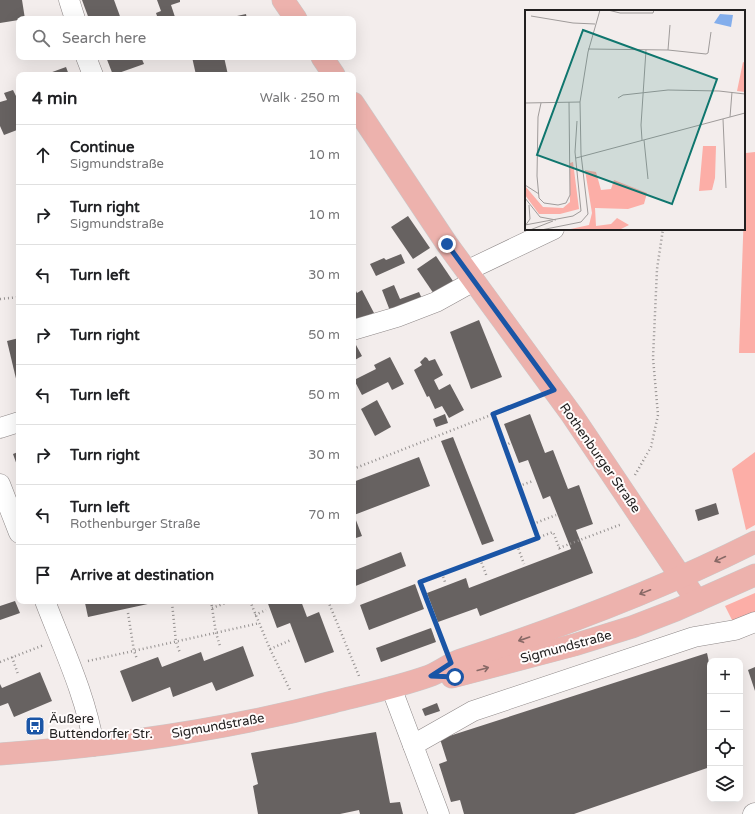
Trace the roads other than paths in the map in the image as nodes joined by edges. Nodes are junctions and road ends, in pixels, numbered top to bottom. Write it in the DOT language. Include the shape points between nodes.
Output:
graph roads {
  1 [pos="69,0"];
  2 [pos="283,0"];
  3 [pos="74,16"];
  4 [pos="294,16"];
  5 [pos="87,60"];
  6 [pos="324,60"];
  7 [pos="92,72"];
  8 [pos="332,72"];
  9 [pos="356,108"];
  10 [pos="552,230"];
  11 [pos="470,276"];
  12 [pos="356,329"];
  13 [pos="16,423"];
  14 [pos="0,428"];
  15 [pos="0,484"];
  16 [pos="16,525"];
  17 [pos="755,542"];
  18 [pos="755,575"];
  19 [pos="681,577"];
  20 [pos="697,601"];
  21 [pos="46,604"];
  22 [pos="755,622"];
  23 [pos="431,676"];
  24 [pos="391,687"];
  25 [pos="413,745"];
  26 [pos="94,746"];
  27 [pos="0,754"];
  28 [pos="439,814"];
  1 -- 3 [label="street"];
  2 -- 4 [label="main road"];
  5 -- 7 [label="street"];
  6 -- 8 [label="main road"];
  9 -- 11 [label="main road, Rothenburger Straße"];
  10 -- 11 [label="street"];
  11 -- 12 [label="street" via="436,302"];
  11 -- 19 [label="main road, Rothenburger Straße" via="554,390"];
  13 -- 14 [label="street"];
  15 -- 16 [label="street"];
  17 -- 19 [label="main road, one-way"];
  18 -- 20 [label="main road"];
  19 -- 20 [label="main road, Rothenburger Straße"];
  19 -- 23 [label="main road, Sigmundstraße, one-way" via="568,624 451,663"];
  23 -- 20 [label="main road, Sigmundstraße, one-way" via="455,677 574,646 650,621"];
  21 -- 26 [label="street" via="87,713"];
  22 -- 25 [label="street" via="735,630 694,637 473,711"];
  23 -- 24 [label="main road, Sigmundstraße"];
  24 -- 25 [label="street"];
  24 -- 26 [label="main road, Sigmundstraße" via="293,712 209,729"];
  25 -- 28 [label="street"];
  26 -- 27 [label="main road, Sigmundstraße"];
}
